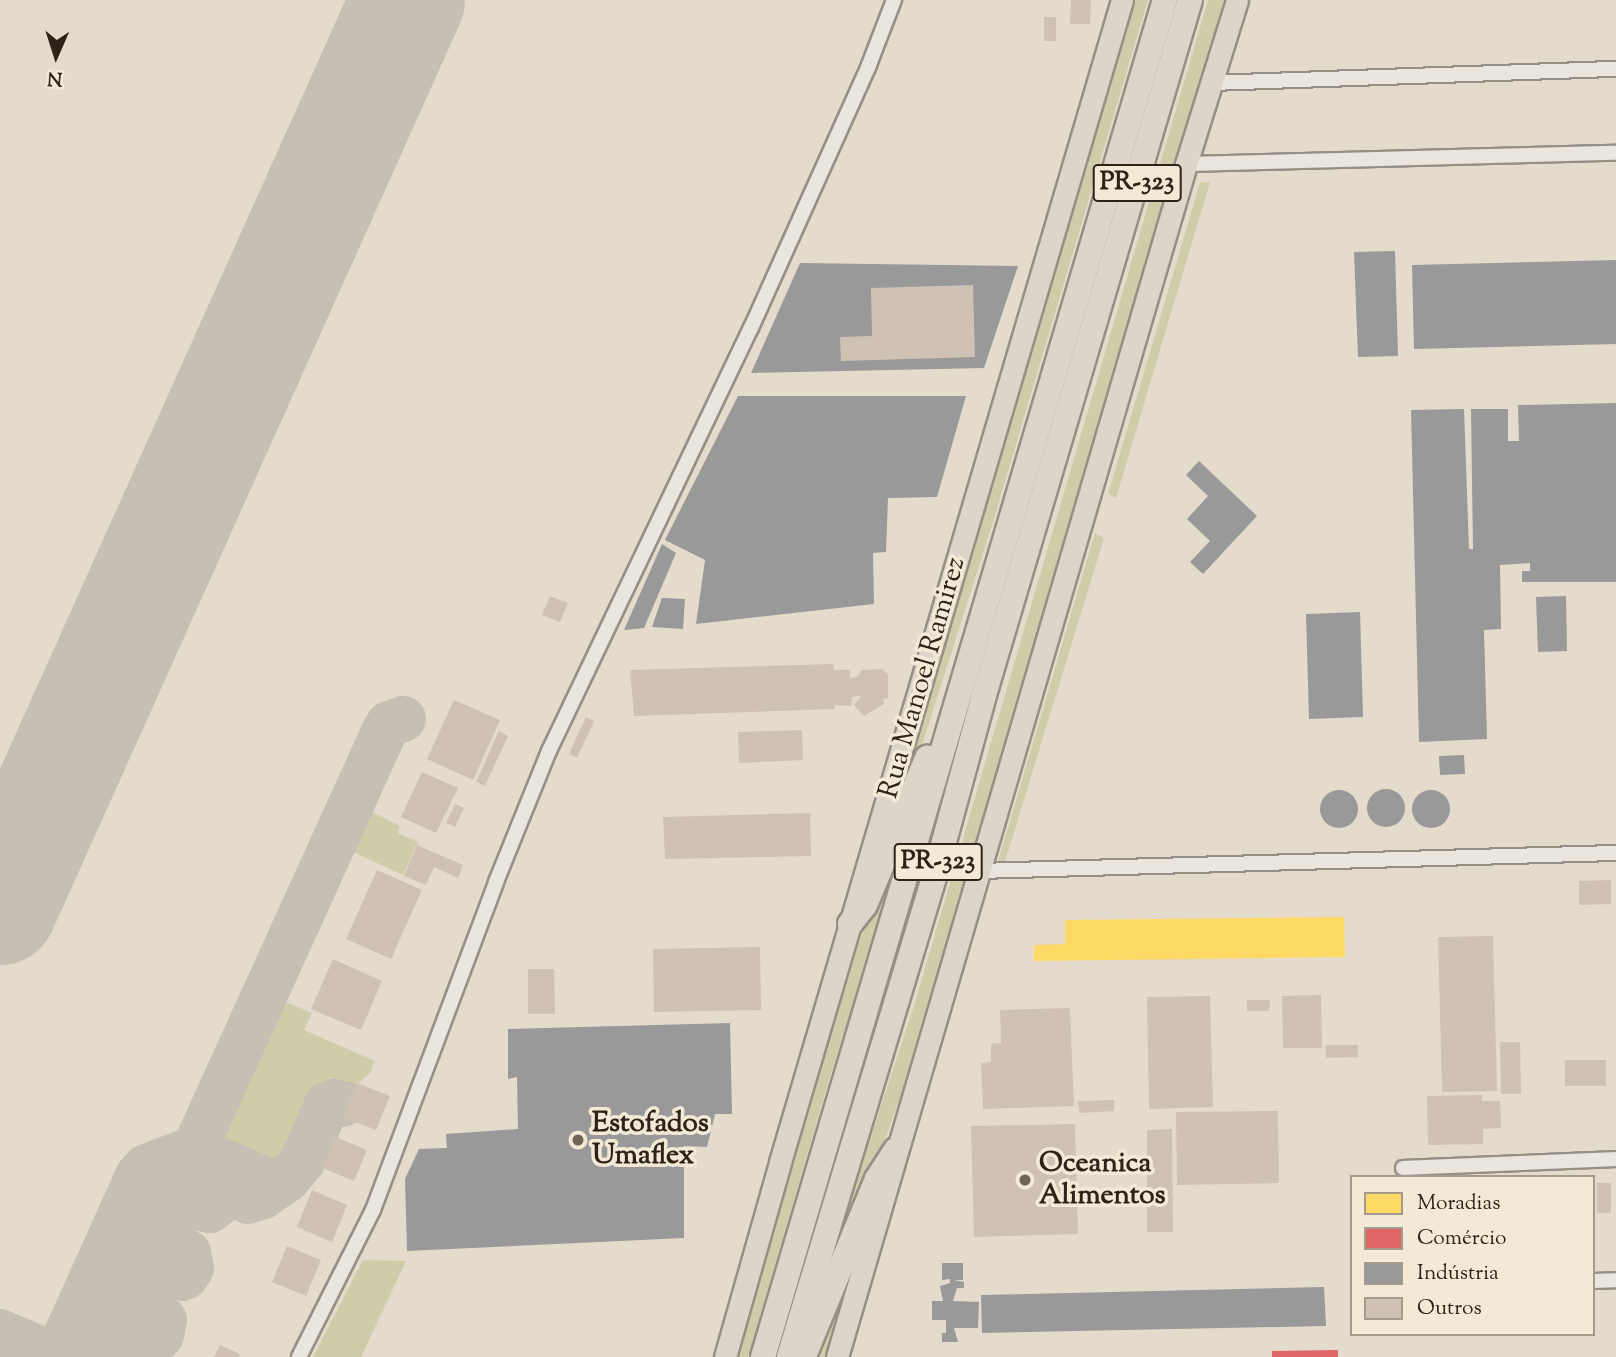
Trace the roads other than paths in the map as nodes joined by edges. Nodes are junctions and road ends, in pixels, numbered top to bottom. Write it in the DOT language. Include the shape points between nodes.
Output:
graph roads {
  1 [pos="894,0"];
  2 [pos="1122,0"];
  3 [pos="1166,0"];
  4 [pos="1190,0"];
  5 [pos="1237,0"];
  6 [pos="1616,69"];
  7 [pos="1211,83"];
  8 [pos="1616,153"];
  9 [pos="1186,164"];
  10 [pos="1005,541"];
  11 [pos="1616,853"];
  12 [pos="979,871"];
  13 [pos="850,924"];
  14 [pos="896,1150"];
  15 [pos="1616,1159"];
  16 [pos="1403,1168"];
  17 [pos="1489,1170"];
  18 [pos="1595,1280"];
  19 [pos="1616,1280"];
  20 [pos="301,1353"];
  21 [pos="725,1357"];
  22 [pos="763,1357"];
  23 [pos="789,1357"];
  24 [pos="803,1357"];
  25 [pos="837,1357"];
  1 -- 20 [label="street" via="751,328 549,751 373,1210"];
  2 -- 13 [label="main road, Rua Manoel Ramirez"];
  3 -- 10 [label="highway, PR-323"];
  4 -- 23 [label="highway, PR-323"];
  5 -- 7 [label="main road"];
  6 -- 7 [label="street"];
  7 -- 9 [label="main road"];
  8 -- 9 [label="street"];
  9 -- 12 [label="main road"];
  10 -- 13 [label="highway" via="967,617 909,805 865,905"];
  10 -- 22 [label="highway, PR-323"];
  11 -- 12 [label="street"];
  12 -- 14 [label="main road"];
  13 -- 21 [label="main road, Rua Manoel Ramirez"];
  14 -- 24 [label="highway" via="877,1179"];
  14 -- 25 [label="main road"];
  15 -- 17 [label="street"];
  16 -- 17 [label="street"];
  18 -- 19 [label="street"];
}
